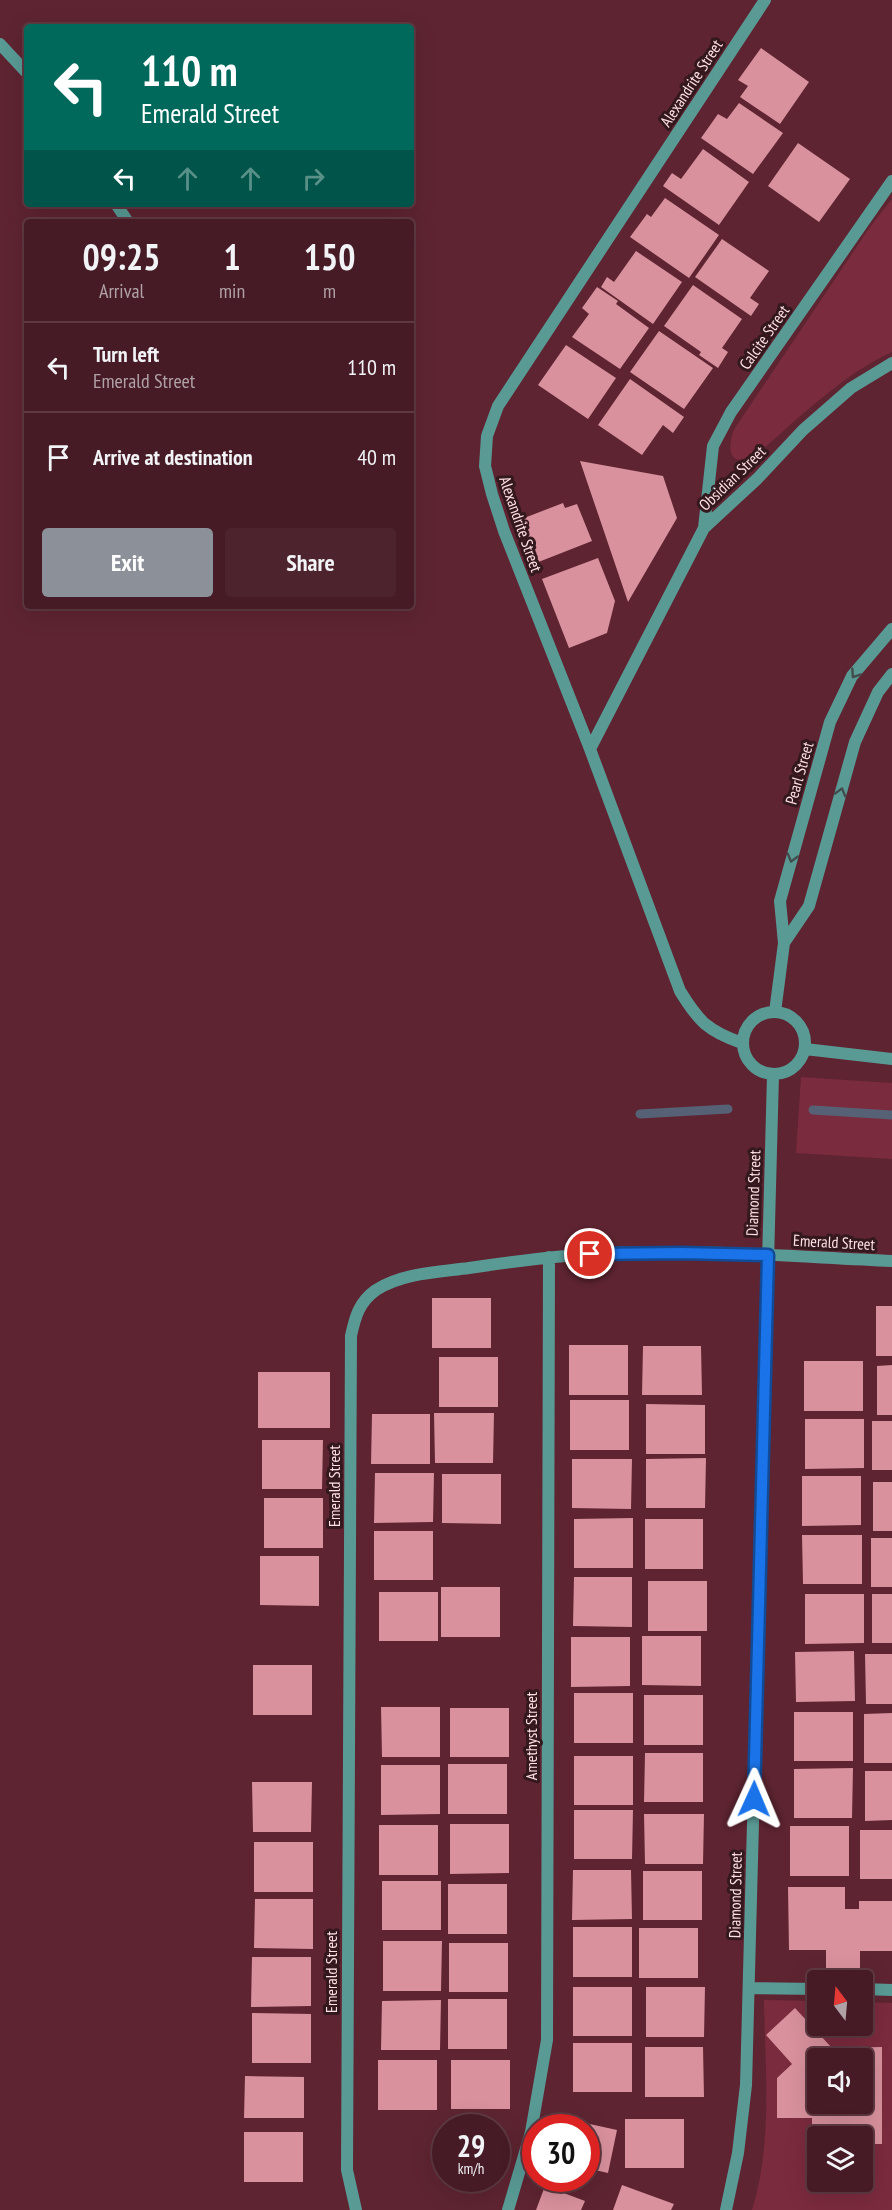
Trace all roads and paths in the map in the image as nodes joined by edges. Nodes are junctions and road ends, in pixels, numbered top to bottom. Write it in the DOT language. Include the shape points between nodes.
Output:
graph roads {
  1 [pos="765,0"];
  2 [pos="0,44"];
  3 [pos="24,70"];
  4 [pos="892,181"];
  5 [pos="892,363"];
  6 [pos="704,528"];
  7 [pos="892,629"];
  8 [pos="892,674"];
  9 [pos="590,749"];
  10 [pos="784,943"];
  11 [pos="775,1012"];
  12 [pos="742,1043"];
  13 [pos="805,1049"];
  14 [pos="892,1059"];
  15 [pos="773,1075"];
  16 [pos="768,1255"];
  17 [pos="549,1257"];
  18 [pos="892,1261"];
  19 [pos="750,1988"];
  20 [pos="807,1989"];
  21 [pos="873,1989"];
  22 [pos="892,1990"];
  23 [pos="356,2210"];
  24 [pos="508,2210"];
  25 [pos="726,2210"];
  1 -- 9 [label="street, Alexandrite Street" via="498,406 487,436 485,466 504,531"];
  2 -- 3 [label="street"];
  4 -- 6 [label="street, Calcite Street" via="727,420 713,446"];
  5 -- 6 [label="street, Obsidian Street" via="843,395 803,430"];
  6 -- 9 [label="street, Obsidian Street"];
  7 -- 10 [label="street, Pearl Street, one-way" via="852,676 830,722 780,901"];
  10 -- 8 [label="street, Pearl Street, one-way" via="809,906 855,742 878,692"];
  9 -- 12 [label="street, Alexandrite Street" via="680,991 694,1015 710,1029"];
  10 -- 11 [label="street, Pearl Street"];
  11 -- 12 [label="street" via="752,1021"];
  11 -- 13 [label="street" via="795,1019 802,1028"];
  12 -- 15 [label="street" via="755,1068"];
  13 -- 14 [label="street"];
  13 -- 15 [label="street" via="794,1068"];
  15 -- 16 [label="street, Diamond Street"];
  16 -- 17 [label="street, Emerald Street" via="622,1253"];
  16 -- 18 [label="street, Emerald Street"];
  16 -- 19 [label="street, Diamond Street"];
  17 -- 23 [label="street, Emerald Street" via="395,1282 377,1290 356,1313 351,1348 347,2170"];
  17 -- 24 [label="street, Amethyst Street" via="547,2040 531,2132"];
  19 -- 20 [label="street"];
  19 -- 25 [label="street, Diamond Street" via="746,2085"];
  21 -- 22 [label="street"];
}
